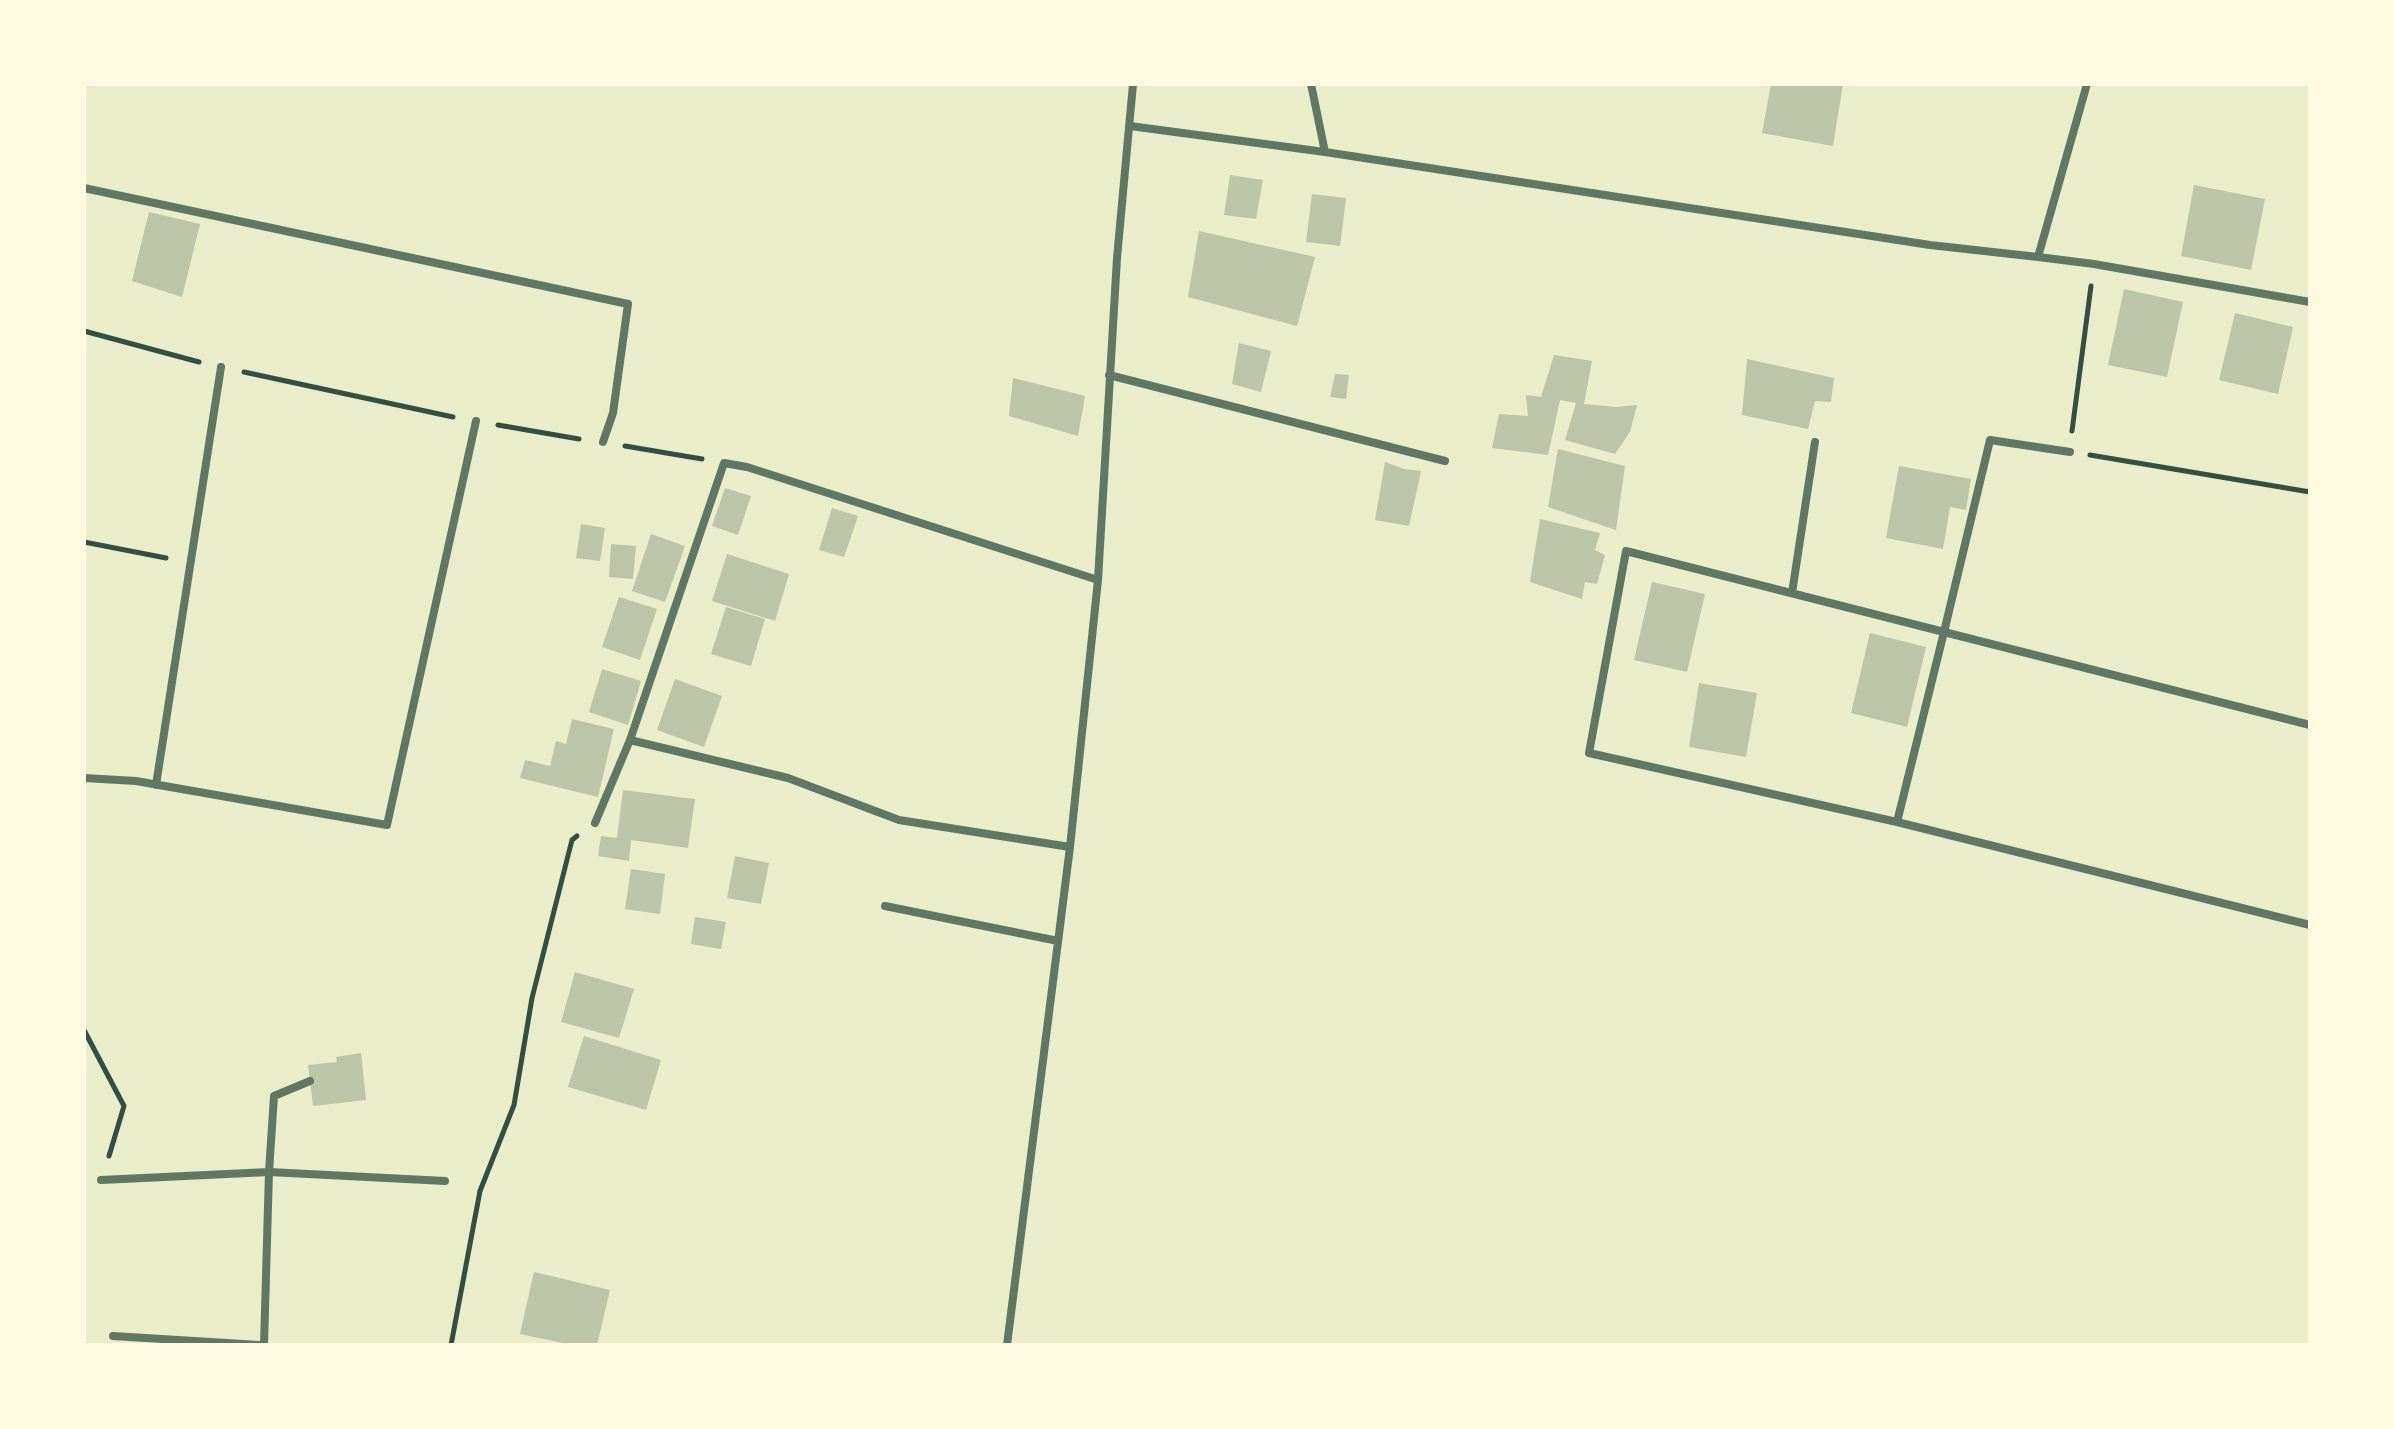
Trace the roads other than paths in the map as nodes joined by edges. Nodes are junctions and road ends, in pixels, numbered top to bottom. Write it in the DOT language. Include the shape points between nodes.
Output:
graph roads {
  1 [pos="1133,84"];
  2 [pos="1311,84"];
  3 [pos="2087,84"];
  4 [pos="1130,126"];
  5 [pos="1325,152"];
  6 [pos="84,188"];
  7 [pos="2038,257"];
  8 [pos="2310,302"];
  9 [pos="221,367"];
  10 [pos="1109,375"];
  11 [pos="476,421"];
  12 [pos="603,442"];
  13 [pos="1815,442"];
  14 [pos="2070,452"];
  15 [pos="1445,461"];
  16 [pos="1098,580"];
  17 [pos="1792,593"];
  18 [pos="1944,632"];
  19 [pos="2310,725"];
  20 [pos="630,740"];
  21 [pos="84,778"];
  22 [pos="156,785"];
  23 [pos="1897,822"];
  24 [pos="595,823"];
  25 [pos="1070,847"];
  26 [pos="885,906"];
  27 [pos="2310,925"];
  28 [pos="1058,941"];
  29 [pos="310,1081"];
  30 [pos="269,1172"];
  31 [pos="101,1180"];
  32 [pos="445,1181"];
  33 [pos="113,1336"];
  34 [pos="262,1345"];
  35 [pos="1007,1345"];
  1 -- 4 [label="street"];
  2 -- 5 [label="street"];
  3 -- 7 [label="street"];
  4 -- 5 [label="street"];
  4 -- 10 [label="street"];
  5 -- 7 [label="street"];
  6 -- 12 [label="street" via="628,304 613,413"];
  7 -- 8 [label="street"];
  9 -- 22 [label="street"];
  10 -- 15 [label="street"];
  10 -- 16 [label="street"];
  11 -- 22 [label="street" via="387,825"];
  13 -- 17 [label="street"];
  14 -- 18 [label="street" via="1990,440"];
  16 -- 20 [label="street" via="724,463"];
  16 -- 25 [label="street"];
  17 -- 18 [label="street"];
  17 -- 23 [label="street" via="1626,551 1589,753"];
  18 -- 19 [label="street"];
  18 -- 23 [label="street"];
  20 -- 24 [label="street"];
  20 -- 25 [label="street" via="788,778 899,820"];
  21 -- 22 [label="street"];
  23 -- 27 [label="street"];
  25 -- 28 [label="street"];
  26 -- 28 [label="street"];
  28 -- 35 [label="street"];
  29 -- 30 [label="street" via="274,1096"];
  30 -- 31 [label="street"];
  30 -- 32 [label="street"];
  30 -- 34 [label="street"];
  33 -- 34 [label="street"];
}
